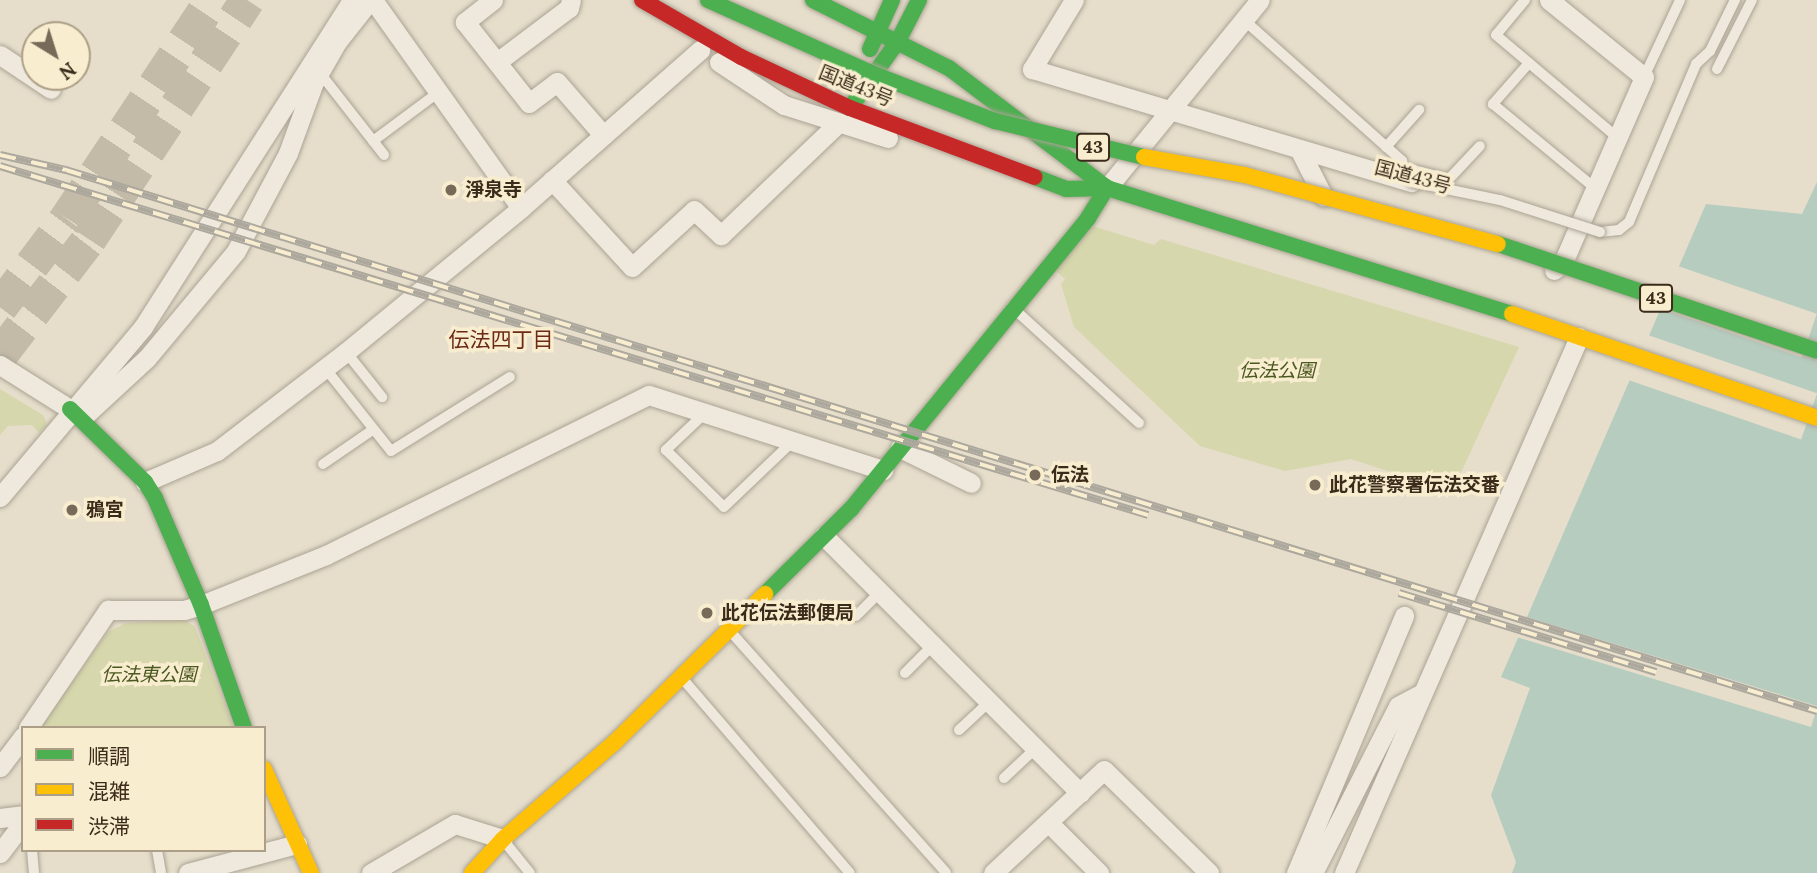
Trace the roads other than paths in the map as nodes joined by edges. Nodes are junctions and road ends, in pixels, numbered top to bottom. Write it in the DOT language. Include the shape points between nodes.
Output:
graph roads {
  1 [pos="352,0"];
  2 [pos="372,0"];
  3 [pos="493,0"];
  4 [pos="571,0"];
  5 [pos="626,0"];
  6 [pos="642,0"];
  7 [pos="708,0"];
  8 [pos="752,0"];
  9 [pos="813,0"];
  10 [pos="892,0"];
  11 [pos="919,0"];
  12 [pos="1074,0"];
  13 [pos="1260,0"];
  14 [pos="1525,0"];
  15 [pos="1549,0"];
  16 [pos="1680,0"];
  17 [pos="1735,0"];
  18 [pos="1752,0"];
  19 [pos="1244,20"];
  20 [pos="876,31"];
  21 [pos="898,41"];
  22 [pos="700,50"];
  23 [pos="0,55"];
  24 [pos="497,62"];
  25 [pos="1529,63"];
  26 [pos="21,69"];
  27 [pos="1717,69"];
  28 [pos="320,73"];
  29 [pos="1644,77"];
  30 [pos="431,98"];
  31 [pos="850,108"];
  32 [pos="1419,110"];
  33 [pos="1034,111"];
  34 [pos="1167,112"];
  35 [pos="836,125"];
  36 [pos="1127,131"];
  37 [pos="603,135"];
  38 [pos="1167,139"];
  39 [pos="1619,139"];
  40 [pos="373,141"];
  41 [pos="948,144"];
  42 [pos="1480,146"];
  43 [pos="1386,147"];
  44 [pos="1300,151"];
  45 [pos="384,155"];
  46 [pos="1285,167"];
  47 [pos="1404,176"];
  48 [pos="1337,179"];
  49 [pos="552,180"];
  50 [pos="1362,186"];
  51 [pos="1107,188"];
  52 [pos="1596,189"];
  53 [pos="1438,205"];
  54 [pos="521,208"];
  55 [pos="1554,239"];
  56 [pos="1594,252"];
  57 [pos="1012,306"];
  58 [pos="1579,337"];
  59 [pos="1817,351"];
  60 [pos="346,352"];
  61 [pos="0,365"];
  62 [pos="325,368"];
  63 [pos="510,377"];
  64 [pos="382,397"];
  65 [pos="72,410"];
  66 [pos="705,413"];
  67 [pos="1817,418"];
  68 [pos="1139,423"];
  69 [pos="371,430"];
  70 [pos="793,441"];
  71 [pos="901,448"];
  72 [pos="323,464"];
  73 [pos="883,470"];
  74 [pos="145,482"];
  75 [pos="971,483"];
  76 [pos="0,497"];
  77 [pos="824,536"];
  78 [pos="880,592"];
  79 [pos="201,606"];
  80 [pos="856,616"];
  81 [pos="1404,616"];
  82 [pos="729,629"];
  83 [pos="933,645"];
  84 [pos="905,673"];
  85 [pos="681,677"];
  86 [pos="1419,695"];
  87 [pos="989,702"];
  88 [pos="25,726"];
  89 [pos="243,726"];
  90 [pos="959,730"];
  91 [pos="17,737"];
  92 [pos="1036,748"];
  93 [pos="0,767"];
  94 [pos="266,777"];
  95 [pos="1004,778"];
  96 [pos="1080,793"];
  97 [pos="21,815"];
  98 [pos="0,818"];
  99 [pos="1049,823"];
  100 [pos="21,825"];
  101 [pos="503,839"];
  102 [pos="297,844"];
  103 [pos="32,852"];
  104 [pos="157,852"];
  105 [pos="0,853"];
  106 [pos="1001,870"];
  107 [pos="34,873"];
  108 [pos="161,873"];
  109 [pos="187,873"];
  110 [pos="311,873"];
  111 [pos="371,873"];
  112 [pos="472,873"];
  113 [pos="530,873"];
  114 [pos="850,873"];
  115 [pos="946,873"];
  116 [pos="1099,873"];
  117 [pos="1209,873"];
  118 [pos="1296,873"];
  119 [pos="1313,873"];
  120 [pos="1344,873"];
  1 -- 65 [label="street" via="143,327"];
  2 -- 28 [label="street"];
  2 -- 54 [label="street"];
  3 -- 24 [label="street" via="465,22"];
  4 -- 24 [label="street" via="569,8"];
  5 -- 22 [label="street"];
  6 -- 31 [label="main road, 国道43号 / 43" via="741,57"];
  7 -- 59 [label="main road, 国道43号 / 43, bridge" via="870,73 995,121 1109,151 1245,175 1369,206 1495,243"];
  8 -- 33 [label="main road, 国道43号" via="880,59"];
  9 -- 20 [label="main road, 国道43号 / 43"];
  10 -- 20 [label="main road"];
  11 -- 21 [label="main road"];
  12 -- 34 [label="street" via="1032,69"];
  13 -- 19 [label="street"];
  14 -- 25 [label="lane" via="1496,35"];
  15 -- 29 [label="street"];
  16 -- 29 [label="lane"];
  17 -- 47 [label="lane, bridge" via="1710,51 1696,64 1629,222 1619,230 1600,232"];
  18 -- 27 [label="lane"];
  19 -- 34 [label="street"];
  19 -- 43 [label="lane"];
  20 -- 21 [label="main road, 国道43号 / 43"];
  20 -- 31 [label="main road"];
  21 -- 31 [label="main road"];
  21 -- 51 [label="main road, 国道43号 / 43" via="964,78"];
  22 -- 35 [label="street" via="784,105"];
  22 -- 37 [label="street"];
  23 -- 26 [label="street"];
  24 -- 37 [label="street" via="529,103 557,82"];
  25 -- 39 [label="lane"];
  25 -- 52 [label="lane" via="1493,104"];
  28 -- 40 [label="lane"];
  28 -- 65 [label="street" via="288,153 236,251 147,358"];
  29 -- 39 [label="street"];
  30 -- 40 [label="lane"];
  31 -- 41 [label="main road, 国道43号 / 43"];
  32 -- 43 [label="lane"];
  34 -- 44 [label="street"];
  34 -- 51 [label="street"];
  35 -- 41 [label="street" via="887,138"];
  35 -- 49 [label="street" via="721,235 694,210 632,267"];
  36 -- 38 [label="main road, 43"];
  37 -- 49 [label="street"];
  39 -- 52 [label="street"];
  40 -- 45 [label="lane"];
  41 -- 51 [label="main road, 国道43号 / 43" via="1066,189"];
  42 -- 47 [label="lane" via="1449,179"];
  43 -- 47 [label="lane" via="1402,161"];
  44 -- 47 [label="street"];
  44 -- 52 [label="street" via="1329,207 1348,217 1546,276 1563,262"];
  46 -- 48 [label="main road"];
  49 -- 54 [label="street"];
  50 -- 53 [label="main road, 国道43号"];
  51 -- 57 [label="main road" via="1088,218"];
  51 -- 58 [label="main road, 国道43号 / 43"];
  54 -- 60 [label="street"];
  55 -- 56 [label="main road"];
  57 -- 68 [label="lane"];
  57 -- 71 [label="main road"];
  58 -- 67 [label="main road, 国道43号 / 43"];
  58 -- 86 [label="street"];
  60 -- 62 [label="street"];
  60 -- 64 [label="lane"];
  61 -- 65 [label="street"];
  62 -- 69 [label="lane"];
  62 -- 74 [label="street" via="218,451"];
  63 -- 69 [label="lane" via="391,451"];
  65 -- 74 [label="main road"];
  65 -- 76 [label="street"];
  66 -- 70 [label="street"];
  66 -- 70 [label="lane" via="667,450 724,507"];
  66 -- 79 [label="street" via="649,395 326,555"];
  69 -- 72 [label="lane"];
  70 -- 73 [label="street"];
  71 -- 73 [label="main road"];
  71 -- 75 [label="street"];
  73 -- 77 [label="main road"];
  74 -- 79 [label="main road"];
  77 -- 78 [label="street"];
  77 -- 82 [label="main road"];
  78 -- 80 [label="lane"];
  78 -- 83 [label="street"];
  79 -- 88 [label="street" via="108,610"];
  79 -- 89 [label="main road"];
  81 -- 118 [label="street"];
  82 -- 85 [label="main road"];
  82 -- 115 [label="lane"];
  83 -- 84 [label="lane"];
  83 -- 87 [label="street"];
  85 -- 101 [label="main road" via="615,742"];
  85 -- 114 [label="lane"];
  86 -- 119 [label="street" via="1398,706"];
  86 -- 120 [label="street"];
  87 -- 90 [label="lane"];
  87 -- 92 [label="street"];
  91 -- 93 [label="street"];
  92 -- 95 [label="lane"];
  92 -- 96 [label="street"];
  94 -- 102 [label="main road"];
  96 -- 99 [label="street"];
  96 -- 117 [label="street" via="1104,770"];
  97 -- 98 [label="street"];
  99 -- 106 [label="street"];
  99 -- 116 [label="street"];
  100 -- 105 [label="street"];
  101 -- 111 [label="street" via="455,824"];
  101 -- 112 [label="main road"];
  101 -- 113 [label="lane"];
  102 -- 109 [label="street"];
  102 -- 110 [label="main road"];
  103 -- 107 [label="lane"];
  104 -- 108 [label="lane"];
}
